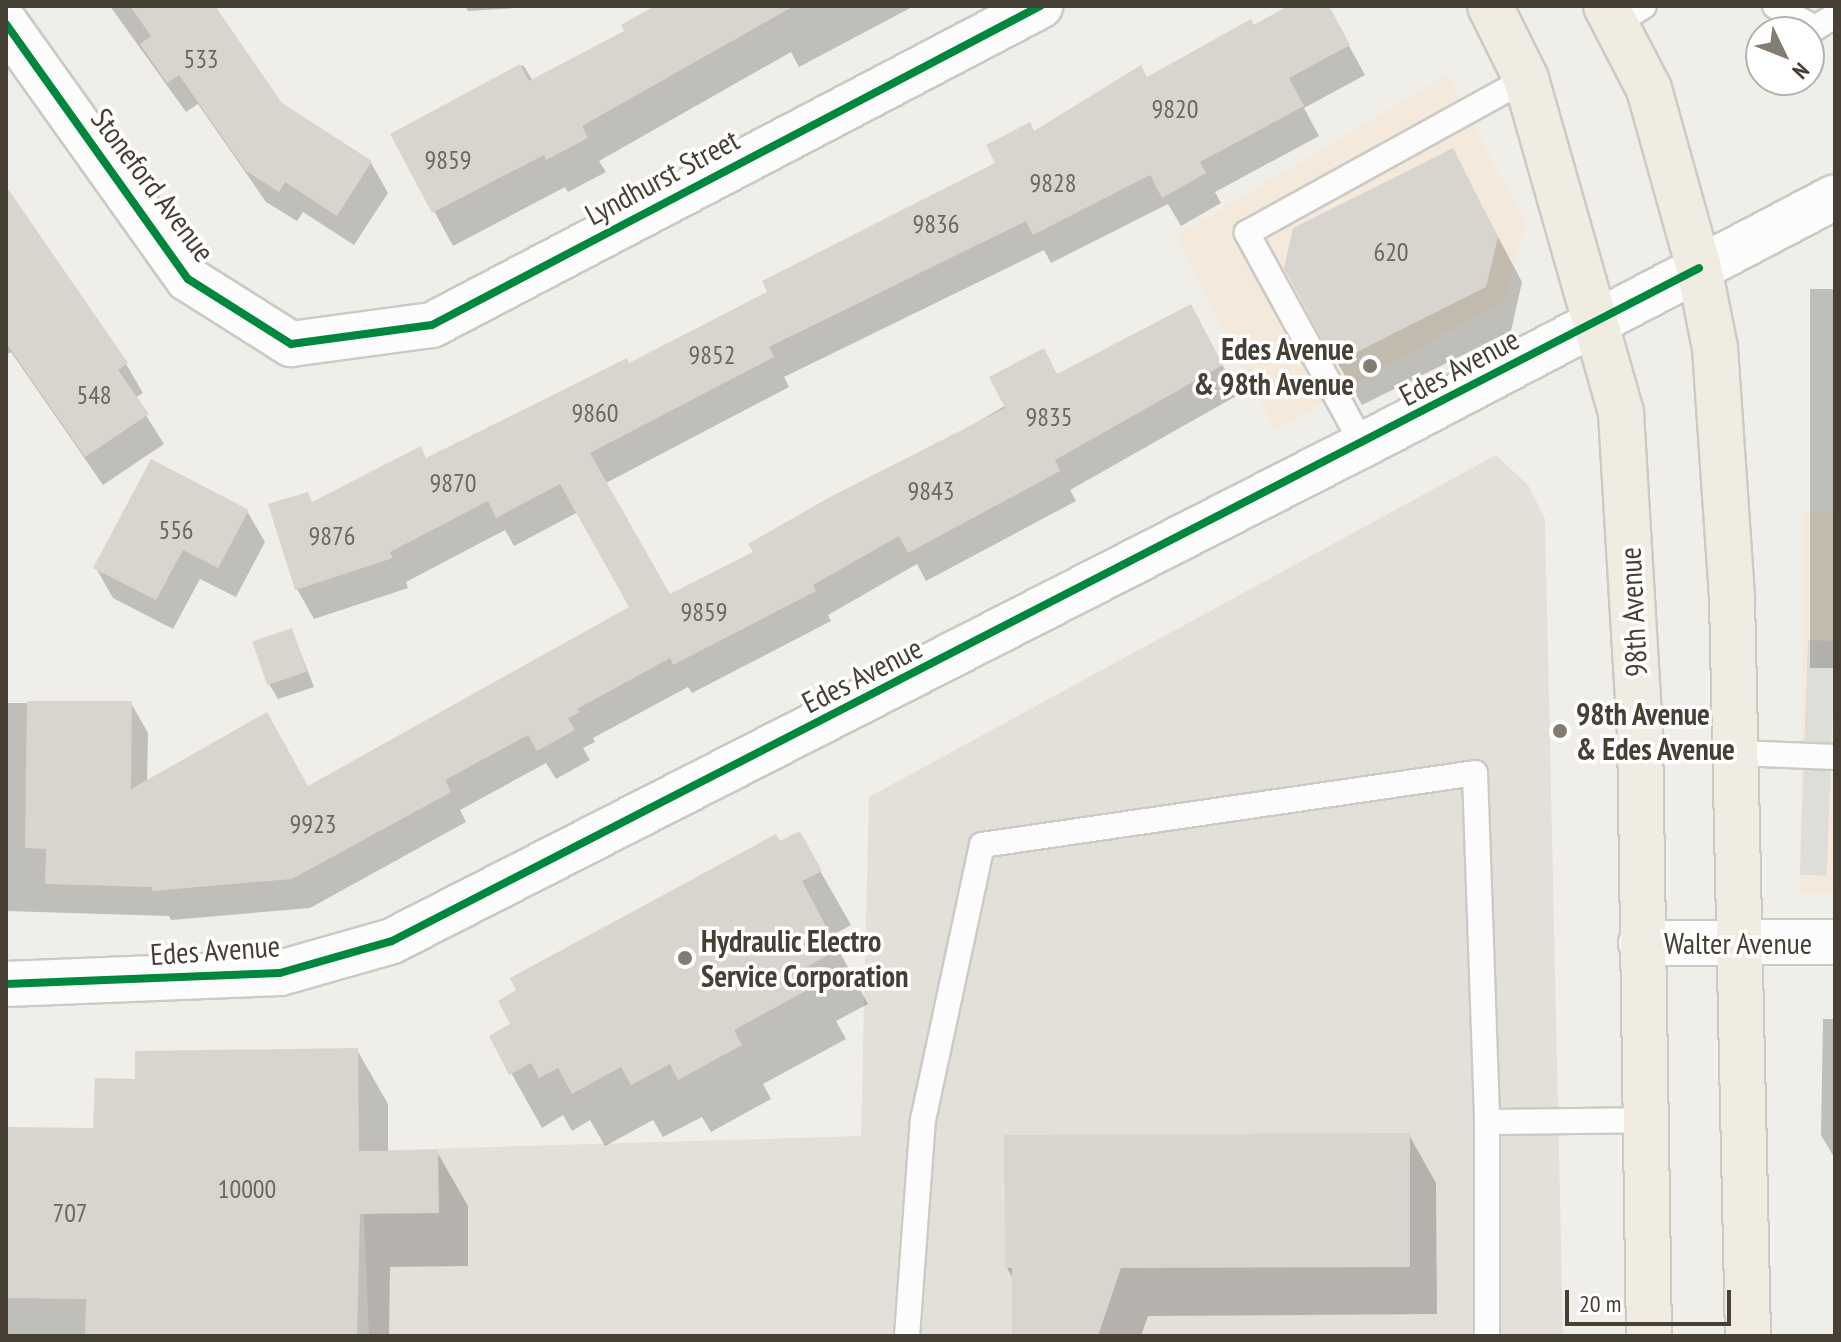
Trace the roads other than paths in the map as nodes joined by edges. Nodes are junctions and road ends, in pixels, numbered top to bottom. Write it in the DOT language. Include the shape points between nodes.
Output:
graph roads {
  1 [pos="1040,6"];
  2 [pos="1490,6"];
  3 [pos="1775,6"];
  4 [pos="1622,12"];
  5 [pos="1835,16"];
  6 [pos="6,24"];
  7 [pos="1526,79"];
  8 [pos="1835,197"];
  9 [pos="1699,268"];
  10 [pos="1595,323"];
  11 [pos="291,344"];
  12 [pos="1363,445"];
  13 [pos="1737,753"];
  14 [pos="1835,757"];
  15 [pos="1741,941"];
  16 [pos="1835,942"];
  17 [pos="1641,943"];
  18 [pos="6,984"];
  19 [pos="1645,1120"];
  20 [pos="1487,1122"];
  21 [pos="907,1336"];
  22 [pos="1487,1336"];
  23 [pos="1649,1336"];
  24 [pos="1748,1336"];
  1 -- 11 [label="street, Lyndhurst Street" via="432,325"];
  2 -- 7 [label="main road, 98th Avenue"];
  3 -- 5 [label="lane" via="1815,28"];
  4 -- 9 [label="main road"];
  6 -- 11 [label="street, Stoneford Avenue" via="188,279"];
  7 -- 10 [label="main road, 98th Avenue"];
  7 -- 12 [label="lane" via="1247,233"];
  8 -- 9 [label="street, Edes Avenue"];
  9 -- 10 [label="street, Edes Avenue"];
  9 -- 13 [label="main road" via="1715,348"];
  10 -- 12 [label="street, Edes Avenue"];
  10 -- 17 [label="main road, 98th Avenue" via="1621,413 1640,732"];
  12 -- 18 [label="street, Edes Avenue" via="392,941 280,973"];
  13 -- 14 [label="lane"];
  13 -- 15 [label="main road"];
  15 -- 16 [label="street, Walter Avenue"];
  15 -- 17 [label="street, Walter Avenue"];
  15 -- 24 [label="main road"];
  17 -- 19 [label="main road, 98th Avenue"];
  19 -- 20 [label="lane"];
  19 -- 23 [label="main road, 98th Avenue"];
  20 -- 21 [label="lane" via="1475,773 982,845 923,1120"];
  20 -- 22 [label="lane"];
}
